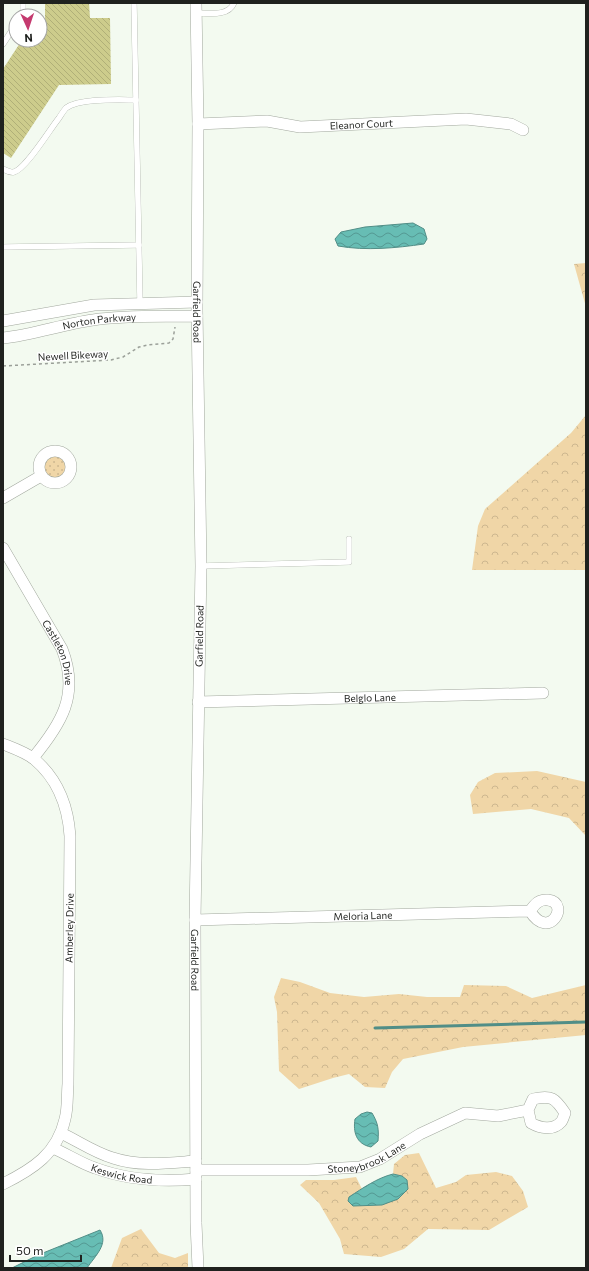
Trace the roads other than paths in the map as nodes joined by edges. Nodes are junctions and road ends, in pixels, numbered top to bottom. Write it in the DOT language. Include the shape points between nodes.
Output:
graph roads {
  1 [pos="134,3"];
  2 [pos="234,3"];
  3 [pos="196,8"];
  4 [pos="136,100"];
  5 [pos="198,124"];
  6 [pos="523,130"];
  7 [pos="3,169"];
  8 [pos="139,245"];
  9 [pos="3,247"];
  10 [pos="197,302"];
  11 [pos="140,303"];
  12 [pos="197,316"];
  13 [pos="3,321"];
  14 [pos="3,338"];
  15 [pos="41,476"];
  16 [pos="3,498"];
  17 [pos="349,539"];
  18 [pos="3,548"];
  19 [pos="200,566"];
  20 [pos="543,694"];
  21 [pos="198,702"];
  22 [pos="3,744"];
  23 [pos="33,758"];
  24 [pos="530,911"];
  25 [pos="195,920"];
  26 [pos="528,1110"];
  27 [pos="57,1140"];
  28 [pos="196,1170"];
  29 [pos="3,1184"];
  30 [pos="198,1268"];
  1 -- 4 [label="lane"];
  2 -- 3 [label="lane" via="230,10 222,13"];
  3 -- 5 [label="street, Garfield Road"];
  4 -- 7 [label="lane" via="84,102 66,108 22,168 15,172"];
  4 -- 8 [label="lane"];
  5 -- 6 [label="street, Eleanor Court" via="267,121 300,127 466,119 511,124"];
  5 -- 10 [label="street, Garfield Road"];
  8 -- 9 [label="lane"];
  8 -- 11 [label="lane"];
  10 -- 11 [label="street, Norton Parkway"];
  10 -- 12 [label="street, Garfield Road"];
  11 -- 13 [label="street, Norton Parkway" via="94,305"];
  12 -- 14 [label="street, Norton Parkway" via="112,318"];
  12 -- 19 [label="street, Garfield Road"];
  15 -- 16 [label="street"];
  17 -- 19 [label="lane" via="349,562"];
  18 -- 23 [label="street, Castleton Drive" via="62,649 67,667 68,694 64,712 56,729"];
  19 -- 21 [label="street, Garfield Road"];
  20 -- 21 [label="street, Belglo Lane"];
  21 -- 25 [label="street, Garfield Road"];
  22 -- 23 [label="street, Amberley Drive"];
  23 -- 27 [label="street, Amberley Drive" via="60,791 69,823 68,1084 66,1114"];
  24 -- 25 [label="street, Meloria Lane"];
  25 -- 28 [label="street, Garfield Road"];
  26 -- 28 [label="street, Stoneybrook Lane" via="498,1116 465,1113 420,1134 380,1159 360,1167 308,1170"];
  27 -- 28 [label="street, Keswick Road" via="126,1162"];
  27 -- 28 [label="street, Keswick Road" via="93,1168 124,1177 177,1180"];
  27 -- 29 [label="street" via="46,1157"];
  28 -- 30 [label="street, Garfield Road"];
}
